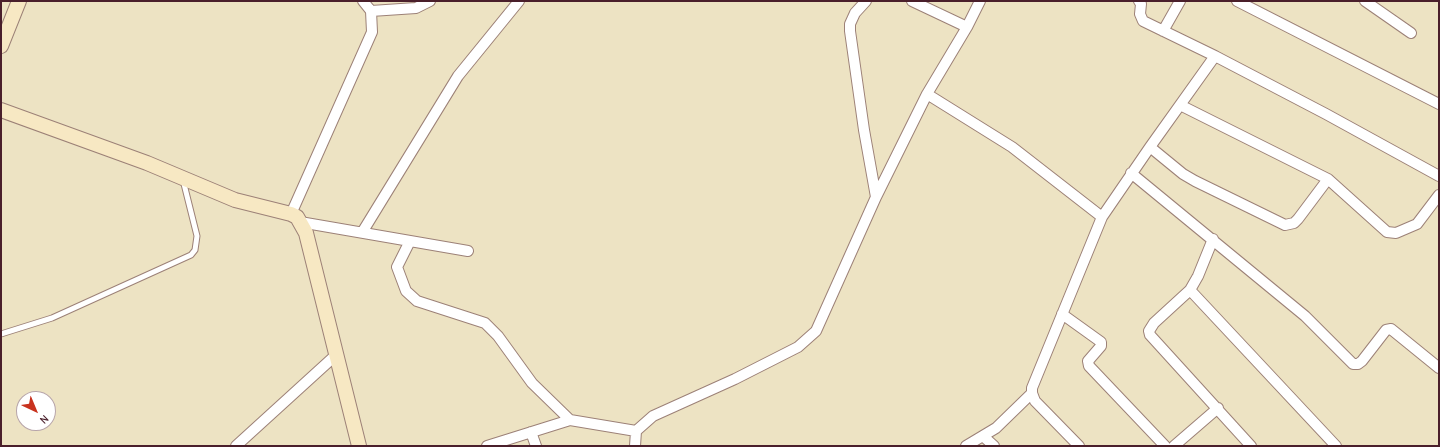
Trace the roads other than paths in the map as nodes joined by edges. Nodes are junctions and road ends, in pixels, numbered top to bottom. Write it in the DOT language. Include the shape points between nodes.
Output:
graph roads {
  1 [pos="19,1"];
  2 [pos="363,1"];
  3 [pos="430,1"];
  4 [pos="519,1"];
  5 [pos="866,1"];
  6 [pos="912,1"];
  7 [pos="980,1"];
  8 [pos="1139,1"];
  9 [pos="1180,1"];
  10 [pos="1237,1"];
  11 [pos="1365,1"];
  12 [pos="371,11"];
  13 [pos="967,27"];
  14 [pos="1163,31"];
  15 [pos="1410,33"];
  16 [pos="1,46"];
  17 [pos="1215,56"];
  18 [pos="927,94"];
  19 [pos="1438,102"];
  20 [pos="1180,105"];
  21 [pos="1,110"];
  22 [pos="1150,147"];
  23 [pos="1131,173"];
  24 [pos="1439,176"];
  25 [pos="182,177"];
  26 [pos="1328,179"];
  27 [pos="1439,195"];
  28 [pos="876,197"];
  29 [pos="296,218"];
  30 [pos="1102,218"];
  31 [pos="363,231"];
  32 [pos="1213,239"];
  33 [pos="410,241"];
  34 [pos="468,251"];
  35 [pos="1190,290"];
  36 [pos="1062,314"];
  37 [pos="1,334"];
  38 [pos="338,354"];
  39 [pos="1439,368"];
  40 [pos="1032,393"];
  41 [pos="1218,408"];
  42 [pos="570,420"];
  43 [pos="636,431"];
  44 [pos="531,432"];
  45 [pos="984,437"];
  46 [pos="236,446"];
  47 [pos="359,446"];
  48 [pos="488,446"];
  49 [pos="536,446"];
  50 [pos="635,446"];
  51 [pos="966,446"];
  52 [pos="994,446"];
  53 [pos="1079,446"];
  54 [pos="1165,446"];
  55 [pos="1174,446"];
  56 [pos="1251,446"];
  57 [pos="1336,446"];
  1 -- 16 [label="street"];
  2 -- 12 [label="street"];
  3 -- 12 [label="street" via="416,8"];
  4 -- 31 [label="street" via="458,76"];
  5 -- 28 [label="street" via="855,13 850,31"];
  6 -- 13 [label="street"];
  7 -- 13 [label="street"];
  8 -- 14 [label="street" via="1143,21"];
  9 -- 14 [label="street"];
  10 -- 19 [label="street"];
  11 -- 15 [label="street"];
  12 -- 29 [label="street" via="372,32"];
  13 -- 18 [label="street"];
  14 -- 17 [label="street"];
  17 -- 20 [label="street"];
  17 -- 24 [label="street" via="1382,143"];
  18 -- 28 [label="street"];
  18 -- 30 [label="street" via="1012,147"];
  20 -- 22 [label="street"];
  20 -- 26 [label="street"];
  21 -- 25 [label="street"];
  22 -- 23 [label="street"];
  22 -- 26 [label="street" via="1195,181 1285,225 1294,223"];
  23 -- 30 [label="street"];
  23 -- 32 [label="street"];
  25 -- 29 [label="street" via="235,200"];
  25 -- 37 [label="lane" via="197,236 196,250 191,255 52,318"];
  26 -- 27 [label="street" via="1390,233 1417,224"];
  28 -- 43 [label="street" via="823,318 808,339 798,347 735,379 652,416"];
  29 -- 31 [label="street"];
  29 -- 38 [label="street" via="306,233"];
  30 -- 36 [label="street"];
  31 -- 33 [label="street"];
  32 -- 35 [label="street"];
  32 -- 39 [label="street" via="1305,316 1353,364 1362,361 1386,330 1391,328"];
  33 -- 34 [label="street"];
  33 -- 42 [label="street" via="397,267 406,291 417,301 485,323 498,336 532,383"];
  35 -- 41 [label="street" via="1154,323 1149,330 1150,335"];
  35 -- 57 [label="street"];
  36 -- 40 [label="street"];
  36 -- 54 [label="street" via="1102,342 1089,359 1089,366"];
  38 -- 46 [label="street"];
  38 -- 47 [label="street"];
  40 -- 45 [label="street"];
  40 -- 53 [label="street" via="1035,401"];
  41 -- 55 [label="street"];
  41 -- 56 [label="street"];
  42 -- 43 [label="street"];
  42 -- 44 [label="street"];
  43 -- 50 [label="street"];
  44 -- 48 [label="street"];
  44 -- 49 [label="street"];
  45 -- 51 [label="street"];
  45 -- 52 [label="street"];
}
